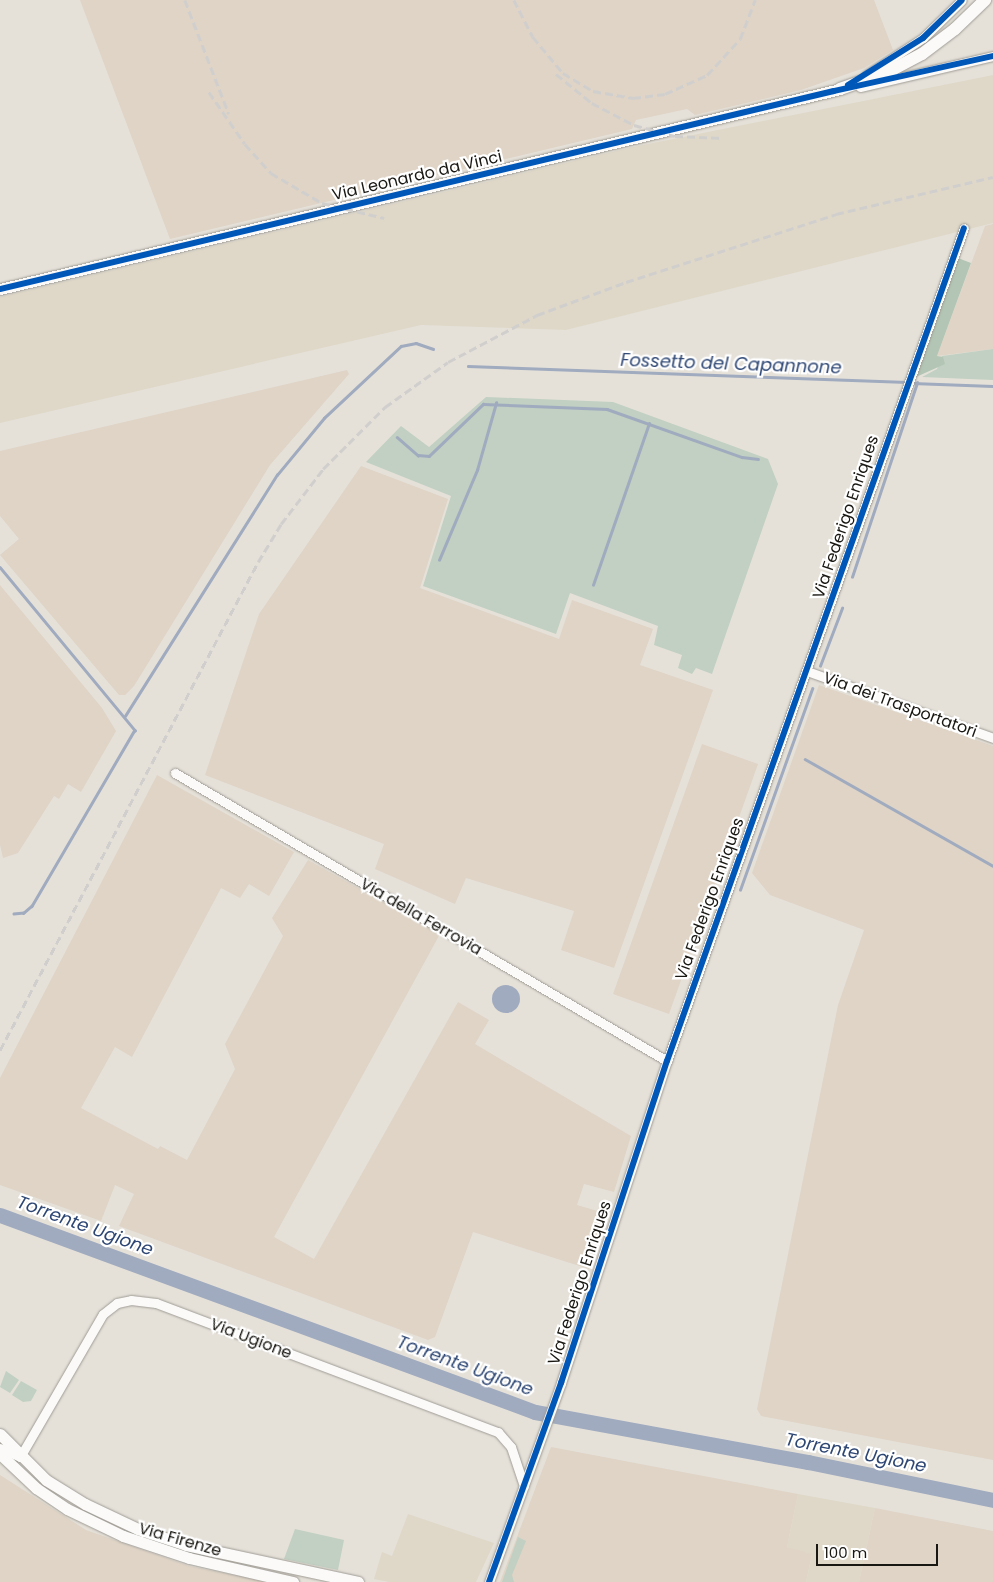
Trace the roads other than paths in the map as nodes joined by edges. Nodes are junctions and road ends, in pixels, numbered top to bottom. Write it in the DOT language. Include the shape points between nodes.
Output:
graph roads {
  1 [pos="962,0"];
  2 [pos="985,0"];
  3 [pos="993,56"];
  4 [pos="840,89"];
  5 [pos="964,228"];
  6 [pos="0,289"];
  7 [pos="806,671"];
  8 [pos="993,738"];
  9 [pos="175,773"];
  10 [pos="667,1061"];
  11 [pos="0,1434"];
  12 [pos="0,1448"];
  13 [pos="0,1454"];
  14 [pos="20,1457"];
  15 [pos="524,1486"];
  16 [pos="293,1582"];
  17 [pos="358,1582"];
  18 [pos="489,1582"];
  1 -- 4 [label="street, Via Leonardo da Vinci" via="916,43"];
  2 -- 4 [label="highway" via="956,29 922,54 888,72"];
  3 -- 4 [label="street, Via Leonardo da Vinci"];
  4 -- 6 [label="main road, Via Leonardo da Vinci"];
  5 -- 7 [label="street, Via Federigo Enriques"];
  7 -- 8 [label="street, Via dei Trasportatori"];
  7 -- 10 [label="street, Via Federigo Enriques"];
  9 -- 10 [label="street, Via della Ferrovia"];
  10 -- 15 [label="street, Via Federigo Enriques"];
  11 -- 14 [label="main road, Via Firenze"];
  12 -- 14 [label="street, Via Firenze"];
  13 -- 16 [label="main road, Via Firenze" via="36,1488 67,1509 123,1536 189,1558"];
  14 -- 15 [label="street, Via Ugione" via="103,1314 117,1303 130,1300 156,1303 498,1432 511,1447"];
  14 -- 17 [label="main road, Via Firenze" via="46,1480 85,1504 154,1535"];
  15 -- 18 [label="street, Via Federigo Enriques"];
}
